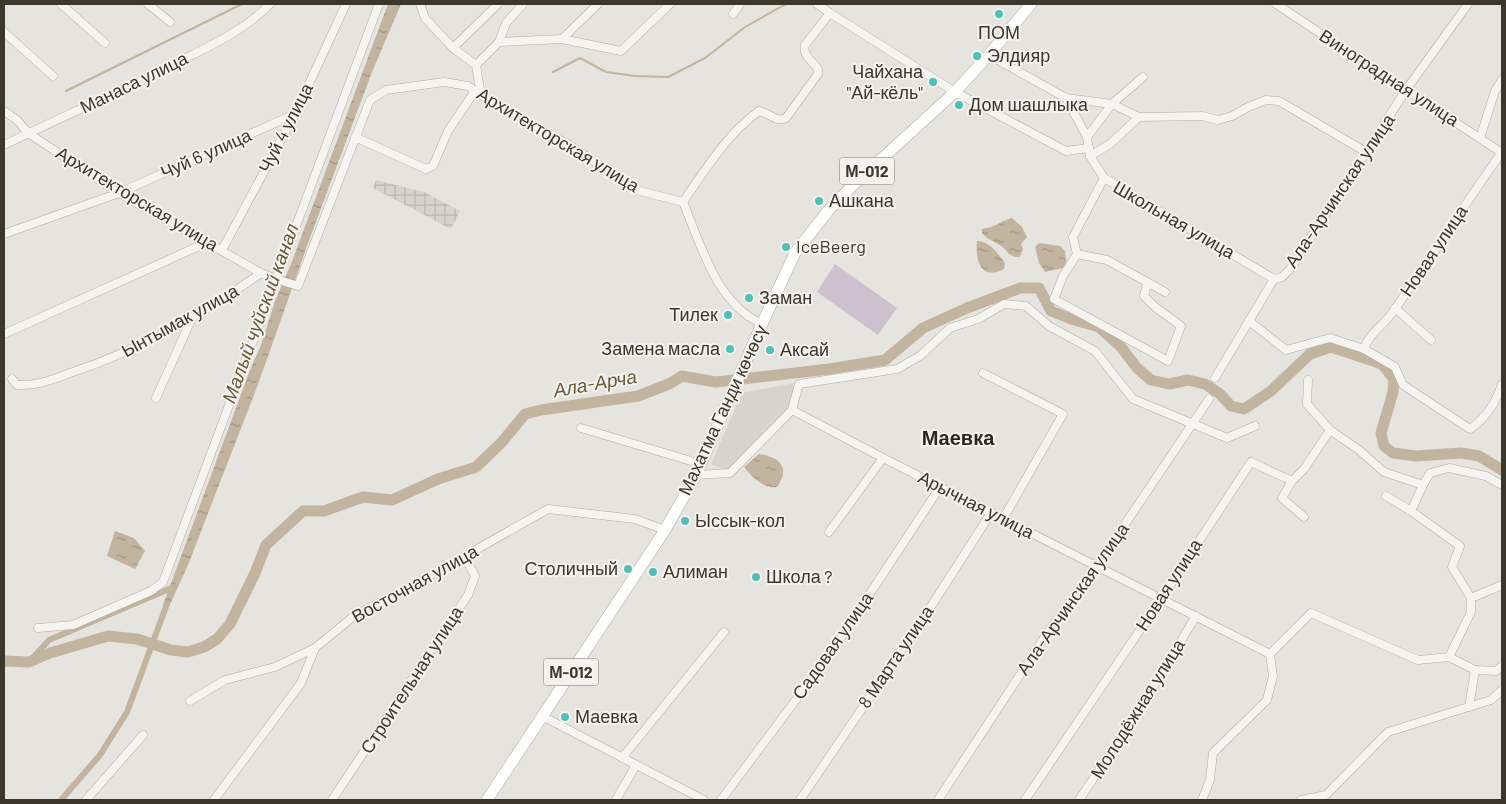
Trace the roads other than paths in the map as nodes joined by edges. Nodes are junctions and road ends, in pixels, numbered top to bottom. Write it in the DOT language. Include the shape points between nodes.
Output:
graph roads {
  1 [pos="61,4"];
  2 [pos="148,4"];
  3 [pos="270,4"];
  4 [pos="346,4"];
  5 [pos="380,4"];
  6 [pos="420,4"];
  7 [pos="498,4"];
  8 [pos="523,4"];
  9 [pos="598,4"];
  10 [pos="670,4"];
  11 [pos="740,4"];
  12 [pos="817,4"];
  13 [pos="1031,4"];
  14 [pos="1276,4"];
  15 [pos="1468,4"];
  16 [pos="830,13"];
  17 [pos="733,14"];
  18 [pos="170,22"];
  19 [pos="4,32"];
  20 [pos="562,39"];
  21 [pos="498,42"];
  22 [pos="106,43"];
  23 [pos="453,48"];
  24 [pos="989,54"];
  25 [pos="476,65"];
  26 [pos="53,76"];
  27 [pos="1143,77"];
  28 [pos="1502,80"];
  29 [pos="1406,90"];
  30 [pos="955,92"];
  31 [pos="478,93"];
  32 [pos="1066,98"];
  33 [pos="1112,104"];
  34 [pos="4,111"];
  35 [pos="295,114"];
  36 [pos="1139,117"];
  37 [pos="28,133"];
  38 [pos="356,137"];
  39 [pos="1087,137"];
  40 [pos="1480,138"];
  41 [pos="4,145"];
  42 [pos="1089,152"];
  43 [pos="1366,152"];
  44 [pos="1502,152"];
  45 [pos="1104,178"];
  46 [pos="120,193"];
  47 [pos="683,202"];
  48 [pos="4,234"];
  49 [pos="208,242"];
  50 [pos="222,250"];
  51 [pos="1077,254"];
  52 [pos="262,273"];
  53 [pos="1274,279"];
  54 [pos="276,280"];
  55 [pos="1147,283"];
  56 [pos="1166,292"];
  57 [pos="1395,308"];
  58 [pos="192,317"];
  59 [pos="1249,321"];
  60 [pos="762,324"];
  61 [pos="4,334"];
  62 [pos="1431,340"];
  63 [pos="1364,349"];
  64 [pos="983,373"];
  65 [pos="1215,378"];
  66 [pos="12,379"];
  67 [pos="1308,380"];
  68 [pos="1502,384"];
  69 [pos="156,398"];
  70 [pos="1209,399"];
  71 [pos="792,410"];
  72 [pos="1193,424"];
  73 [pos="1255,426"];
  74 [pos="581,428"];
  75 [pos="1330,430"];
  76 [pos="883,458"];
  77 [pos="701,464"];
  78 [pos="696,475"];
  79 [pos="1292,481"];
  80 [pos="1423,485"];
  81 [pos="1502,485"];
  82 [pos="940,487"];
  83 [pos="1386,496"];
  84 [pos="1411,511"];
  85 [pos="992,513"];
  86 [pos="1304,517"];
  87 [pos="1003,519"];
  88 [pos="665,530"];
  89 [pos="829,532"];
  90 [pos="464,556"];
  91 [pos="1097,566"];
  92 [pos="1502,585"];
  93 [pos="1471,598"];
  94 [pos="1161,599"];
  95 [pos="1196,616"];
  96 [pos="38,628"];
  97 [pos="724,632"];
  98 [pos="315,648"];
  99 [pos="1270,654"];
  100 [pos="1449,657"];
  101 [pos="1502,666"];
  102 [pos="1475,670"];
  103 [pos="1502,690"];
  104 [pos="190,701"];
  105 [pos="1469,706"];
  106 [pos="542,716"];
  107 [pos="143,735"];
  108 [pos="622,758"];
  109 [pos="636,765"];
  110 [pos="86,800"];
  111 [pos="214,800"];
  112 [pos="332,800"];
  113 [pos="487,800"];
  114 [pos="616,800"];
  115 [pos="704,800"];
  116 [pos="721,800"];
  117 [pos="800,800"];
  118 [pos="938,800"];
  119 [pos="1025,800"];
  120 [pos="1080,800"];
  121 [pos="1202,800"];
  122 [pos="1300,800"];
  1 -- 22 [label="street"];
  2 -- 18 [label="street"];
  3 -- 37 [label="street, Манаса улица" via="231,35 127,89"];
  4 -- 35 [label="street, Чуй 4 улица"];
  5 -- 54 [label="street"];
  6 -- 23 [label="street" via="425,18"];
  7 -- 23 [label="street"];
  8 -- 21 [label="street" via="506,22"];
  9 -- 20 [label="street"];
  10 -- 20 [label="street" via="621,51"];
  11 -- 17 [label="street"];
  12 -- 16 [label="street"];
  13 -- 24 [label="main road, Махатма Ганди көчөсү / М-012"];
  14 -- 29 [label="street, Виноградная улица"];
  15 -- 29 [label="street, Ала-Арчинская улица"];
  16 -- 30 [label="street"];
  16 -- 47 [label="street" via="805,45 806,56 818,69 818,74 786,118 777,119 759,111 750,117 713,158"];
  19 -- 26 [label="street"];
  20 -- 21 [label="street"];
  21 -- 25 [label="street"];
  23 -- 25 [label="street"];
  24 -- 30 [label="main road, Махатма Ганди көчөсү / М-012"];
  24 -- 32 [label="street"];
  25 -- 31 [label="street"];
  27 -- 33 [label="street"];
  28 -- 40 [label="street" via="1495,91"];
  29 -- 40 [label="street, Виноградная улица"];
  29 -- 43 [label="street, Ала-Арчинская улица"];
  30 -- 42 [label="street" via="1066,152"];
  30 -- 60 [label="main road, Махатма Ганди көчөсү / М-012" via="873,165 828,211 795,253"];
  31 -- 38 [label="street, Архитекторская улица" via="468,86 444,82 386,90 370,100"];
  31 -- 38 [label="street" via="448,131 433,166 429,168"];
  31 -- 47 [label="street, Архитекторская улица" via="571,146 636,190"];
  32 -- 33 [label="street"];
  32 -- 39 [label="street, Школьная улица"];
  33 -- 36 [label="street"];
  33 -- 39 [label="street"];
  34 -- 37 [label="street, Архитекторская улица"];
  35 -- 46 [label="street, Чуй 6 улица"];
  35 -- 50 [label="street, Чуй 4 улица"];
  36 -- 42 [label="street" via="1110,144"];
  36 -- 43 [label="street" via="1202,116 1218,120 1266,100 1279,101"];
  37 -- 41 [label="street, Манаса улица"];
  37 -- 46 [label="street, Архитекторская улица"];
  38 -- 54 [label="street, Архитекторская улица" via="298,286"];
  39 -- 42 [label="street, Школьная улица"];
  40 -- 44 [label="street, Виноградная улица"];
  42 -- 45 [label="street, Школьная улица"];
  43 -- 53 [label="street, Ала-Арчинская улица" via="1291,268 1282,277"];
  44 -- 57 [label="street, Новая улица"];
  45 -- 51 [label="street" via="1073,238"];
  45 -- 53 [label="street, Школьная улица"];
  46 -- 48 [label="street, Чуй 6 улица"];
  46 -- 49 [label="street, Архитекторская улица"];
  47 -- 60 [label="street" via="724,293 749,318"];
  49 -- 50 [label="street, Архитекторская улица"];
  49 -- 61 [label="street"];
  50 -- 52 [label="street, Архитекторская улица"];
  51 -- 55 [label="street" via="1107,260"];
  51 -- 55 [label="street" via="1054,299 1168,362 1181,326 1144,296"];
  52 -- 54 [label="street, Архитекторская улица"];
  52 -- 58 [label="street, Ынтымак улица"];
  53 -- 59 [label="street, Ала-Арчинская улица"];
  54 -- 96 [label="street" via="163,582 151,591 73,625"];
  55 -- 56 [label="street"];
  57 -- 62 [label="street"];
  57 -- 63 [label="street, Новая улица" via="1367,339"];
  58 -- 66 [label="street, Ынтымак улица" via="107,361 32,386 18,386"];
  58 -- 69 [label="street"];
  59 -- 63 [label="street" via="1286,350 1330,338"];
  59 -- 65 [label="street, Ала-Арчинская улица"];
  60 -- 77 [label="main road, Махатма Ганди көчөсү / М-012"];
  63 -- 68 [label="street" via="1395,367 1403,385 1470,429 1482,420 1498,398"];
  64 -- 87 [label="street" via="1063,414"];
  67 -- 75 [label="street" via="1307,404"];
  70 -- 72 [label="street, Ала-Арчинская улица"];
  71 -- 72 [label="street" via="799,384 897,369 920,356 950,328 978,319 1004,304 1026,306 1049,326 1095,351 1133,399"];
  71 -- 76 [label="street, Арычная улица"];
  71 -- 78 [label="street" via="730,473"];
  72 -- 73 [label="street" via="1227,438"];
  72 -- 91 [label="street, Ала-Арчинская улица"];
  74 -- 77 [label="street"];
  75 -- 79 [label="street"];
  75 -- 80 [label="street" via="1360,450 1384,472"];
  76 -- 82 [label="street, Арычная улица"];
  76 -- 89 [label="street"];
  77 -- 78 [label="main road, Махатма Ганди көчөсү / М-012"];
  78 -- 88 [label="main road, Махатма Ганди көчөсү / М-012"];
  79 -- 86 [label="street" via="1282,498"];
  79 -- 94 [label="street, Новая улица" via="1250,462"];
  80 -- 81 [label="street" via="1430,474 1449,468 1486,476"];
  80 -- 84 [label="street"];
  82 -- 85 [label="street, Арычная улица"];
  82 -- 116 [label="street, Садовая улица" via="831,653"];
  83 -- 84 [label="street"];
  84 -- 93 [label="street" via="1460,546 1452,567"];
  85 -- 87 [label="street, Арычная улица"];
  85 -- 117 [label="street, 8 Марта улица"];
  87 -- 91 [label="street, Арычная улица"];
  88 -- 90 [label="street, Восточная улица" via="635,519 548,509"];
  88 -- 106 [label="main road, Махатма Ганди көчөсү / М-012"];
  90 -- 98 [label="street, Восточная улица" via="354,616"];
  90 -- 112 [label="street, Строительная улица" via="475,576 468,595"];
  91 -- 94 [label="street, Арычная улица"];
  91 -- 118 [label="street, Ала-Арчинская улица" via="1048,632"];
  92 -- 93 [label="street"];
  93 -- 100 [label="street" via="1471,612"];
  94 -- 95 [label="street, Арычная улица"];
  94 -- 119 [label="street, Новая улица"];
  95 -- 99 [label="street, Арычная улица"];
  95 -- 120 [label="street, Молодёжная улица"];
  97 -- 108 [label="street"];
  98 -- 104 [label="street" via="276,667 224,680"];
  98 -- 111 [label="street, Восточная улица" via="301,683"];
  99 -- 100 [label="street" via="1311,613 1418,660"];
  99 -- 121 [label="street" via="1273,676 1267,700 1213,753 1210,780"];
  100 -- 102 [label="street"];
  101 -- 102 [label="street" via="1496,671"];
  102 -- 105 [label="street"];
  103 -- 105 [label="street" via="1490,700"];
  105 -- 122 [label="street" via="1388,732 1326,794"];
  106 -- 108 [label="street"];
  106 -- 113 [label="main road, Махатма Ганди көчөсү / М-012"];
  107 -- 110 [label="street"];
  108 -- 109 [label="street"];
  109 -- 114 [label="street"];
  109 -- 115 [label="street"];
}
